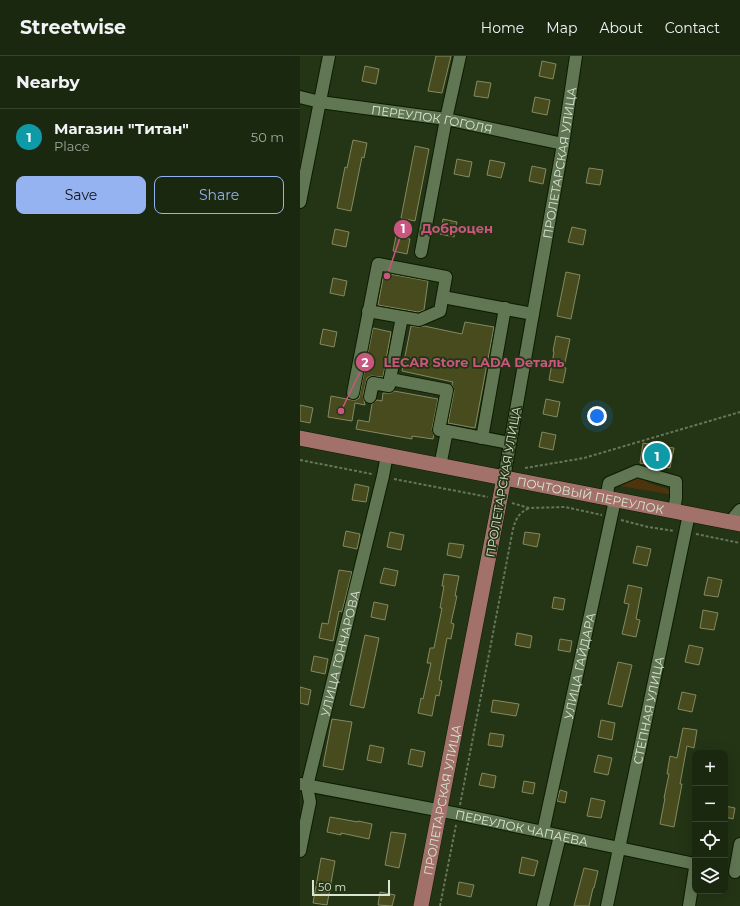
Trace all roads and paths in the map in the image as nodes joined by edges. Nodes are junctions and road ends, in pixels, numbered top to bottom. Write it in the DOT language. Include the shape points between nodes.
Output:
graph roads {
  1 [pos="329,56"];
  2 [pos="460,56"];
  3 [pos="576,56"];
  4 [pos="300,97"];
  5 [pos="320,102"];
  6 [pos="446,119"];
  7 [pos="563,144"];
  8 [pos="300,202"];
  9 [pos="421,252"];
  10 [pos="443,297"];
  11 [pos="505,308"];
  12 [pos="368,311"];
  13 [pos="533,314"];
  14 [pos="402,317"];
  15 [pos="390,379"];
  16 [pos="353,393"];
  17 [pos="370,397"];
  18 [pos="740,412"];
  19 [pos="447,431"];
  20 [pos="300,438"];
  21 [pos="482,438"];
  22 [pos="510,443"];
  23 [pos="387,455"];
  24 [pos="300,460"];
  25 [pos="440,466"];
  26 [pos="504,475"];
  27 [pos="383,476"];
  28 [pos="610,499"];
  29 [pos="500,500"];
  30 [pos="529,508"];
  31 [pos="740,510"];
  32 [pos="674,511"];
  33 [pos="689,514"];
  34 [pos="611,518"];
  35 [pos="735,523"];
  36 [pos="686,532"];
  37 [pos="740,543"];
  38 [pos="303,785"];
  39 [pos="440,811"];
  40 [pos="458,814"];
  41 [pos="543,832"];
  42 [pos="560,836"];
  43 [pos="740,844"];
  44 [pos="618,849"];
  45 [pos="300,851"];
  46 [pos="692,863"];
  47 [pos="733,871"];
  48 [pos="692,887"];
  49 [pos="421,906"];
  50 [pos="440,906"];
  51 [pos="543,906"];
  52 [pos="606,906"];
  53 [pos="689,906"];
  1 -- 5 [label="street"];
  2 -- 6 [label="street"];
  3 -- 7 [label="street, ПРОЛЕТАРСКАЯ УЛИЦА"];
  4 -- 5 [label="street, ПЕРЕУЛОК ГОГОЛЯ"];
  5 -- 6 [label="street, ПЕРЕУЛОК ГОГОЛЯ"];
  5 -- 8 [label="street"];
  6 -- 7 [label="street, ПЕРЕУЛОК ГОГОЛЯ"];
  6 -- 9 [label="street"];
  7 -- 13 [label="street, ПРОЛЕТАРСКАЯ УЛИЦА"];
  10 -- 11 [label="street"];
  10 -- 12 [label="street" via="446,277 378,264"];
  10 -- 14 [label="street" via="440,311 418,320"];
  11 -- 13 [label="street"];
  11 -- 21 [label="street"];
  12 -- 14 [label="street"];
  12 -- 16 [label="street"];
  13 -- 22 [label="street, ПРОЛЕТАРСКАЯ УЛИЦА"];
  14 -- 15 [label="street"];
  15 -- 17 [label="street" via="389,386 373,383"];
  15 -- 19 [label="street" via="446,390 440,430"];
  18 -- 26 [label="path" via="584,458"];
  19 -- 21 [label="street"];
  19 -- 25 [label="street"];
  20 -- 23 [label="main road, ПОЧТОВЫЙ ПЕРЕУЛОК"];
  21 -- 22 [label="street"];
  22 -- 26 [label="street, ПРОЛЕТАРСКАЯ УЛИЦА"];
  23 -- 25 [label="main road, ПОЧТОВЫЙ ПЕРЕУЛОК"];
  23 -- 27 [label="street, УЛИЦА ГОНЧАРОВА"];
  24 -- 27 [label="path"];
  25 -- 26 [label="main road, ПОЧТОВЫЙ ПЕРЕУЛОК"];
  26 -- 28 [label="main road, ПОЧТОВЫЙ ПЕРЕУЛОК"];
  26 -- 29 [label="main road, ПРОЛЕТАРСКАЯ УЛИЦА"];
  27 -- 29 [label="path"];
  27 -- 38 [label="street, УЛИЦА ГОНЧАРОВА"];
  28 -- 32 [label="main road, ПОЧТОВЫЙ ПЕРЕУЛОК"];
  28 -- 32 [label="street, УЛИЦА ГАЙДАРА" via="609,483 637,471 676,482"];
  28 -- 34 [label="street, УЛИЦА ГАЙДАРА"];
  29 -- 30 [label="path"];
  29 -- 39 [label="main road, ПРОЛЕТАРСКАЯ УЛИЦА"];
  30 -- 34 [label="path" via="565,507"];
  30 -- 40 [label="path" via="521,512 513,529"];
  31 -- 35 [label="street"];
  32 -- 33 [label="main road, ПОЧТОВЫЙ ПЕРЕУЛОК"];
  33 -- 35 [label="main road, ПОЧТОВЫЙ ПЕРЕУЛОК"];
  33 -- 36 [label="street, СТЕПНАЯ УЛИЦА"];
  34 -- 36 [label="path" via="648,527"];
  34 -- 41 [label="street, УЛИЦА ГАЙДАРА"];
  36 -- 37 [label="path"];
  36 -- 44 [label="street, СТЕПНАЯ УЛИЦА"];
  38 -- 39 [label="street, ПЕРЕУЛОК ЧАПАЕВА"];
  38 -- 45 [label="street, УЛИЦА ГОНЧАРОВА" via="310,802"];
  39 -- 40 [label="street, ПЕРЕУЛОК ЧАПАЕВА"];
  39 -- 49 [label="main road, ПРОЛЕТАРСКАЯ УЛИЦА"];
  40 -- 41 [label="street, ПЕРЕУЛОК ЧАПАЕВА"];
  40 -- 50 [label="path"];
  41 -- 42 [label="street, ПЕРЕУЛОК ЧАПАЕВА"];
  42 -- 44 [label="street, ПЕРЕУЛОК ЧАПАЕВА"];
  42 -- 51 [label="street"];
  43 -- 47 [label="street"];
  44 -- 46 [label="street, ПЕРЕУЛОК ЧАПАЕВА"];
  44 -- 52 [label="street, СТЕПНАЯ УЛИЦА"];
  48 -- 53 [label="street"];
}
